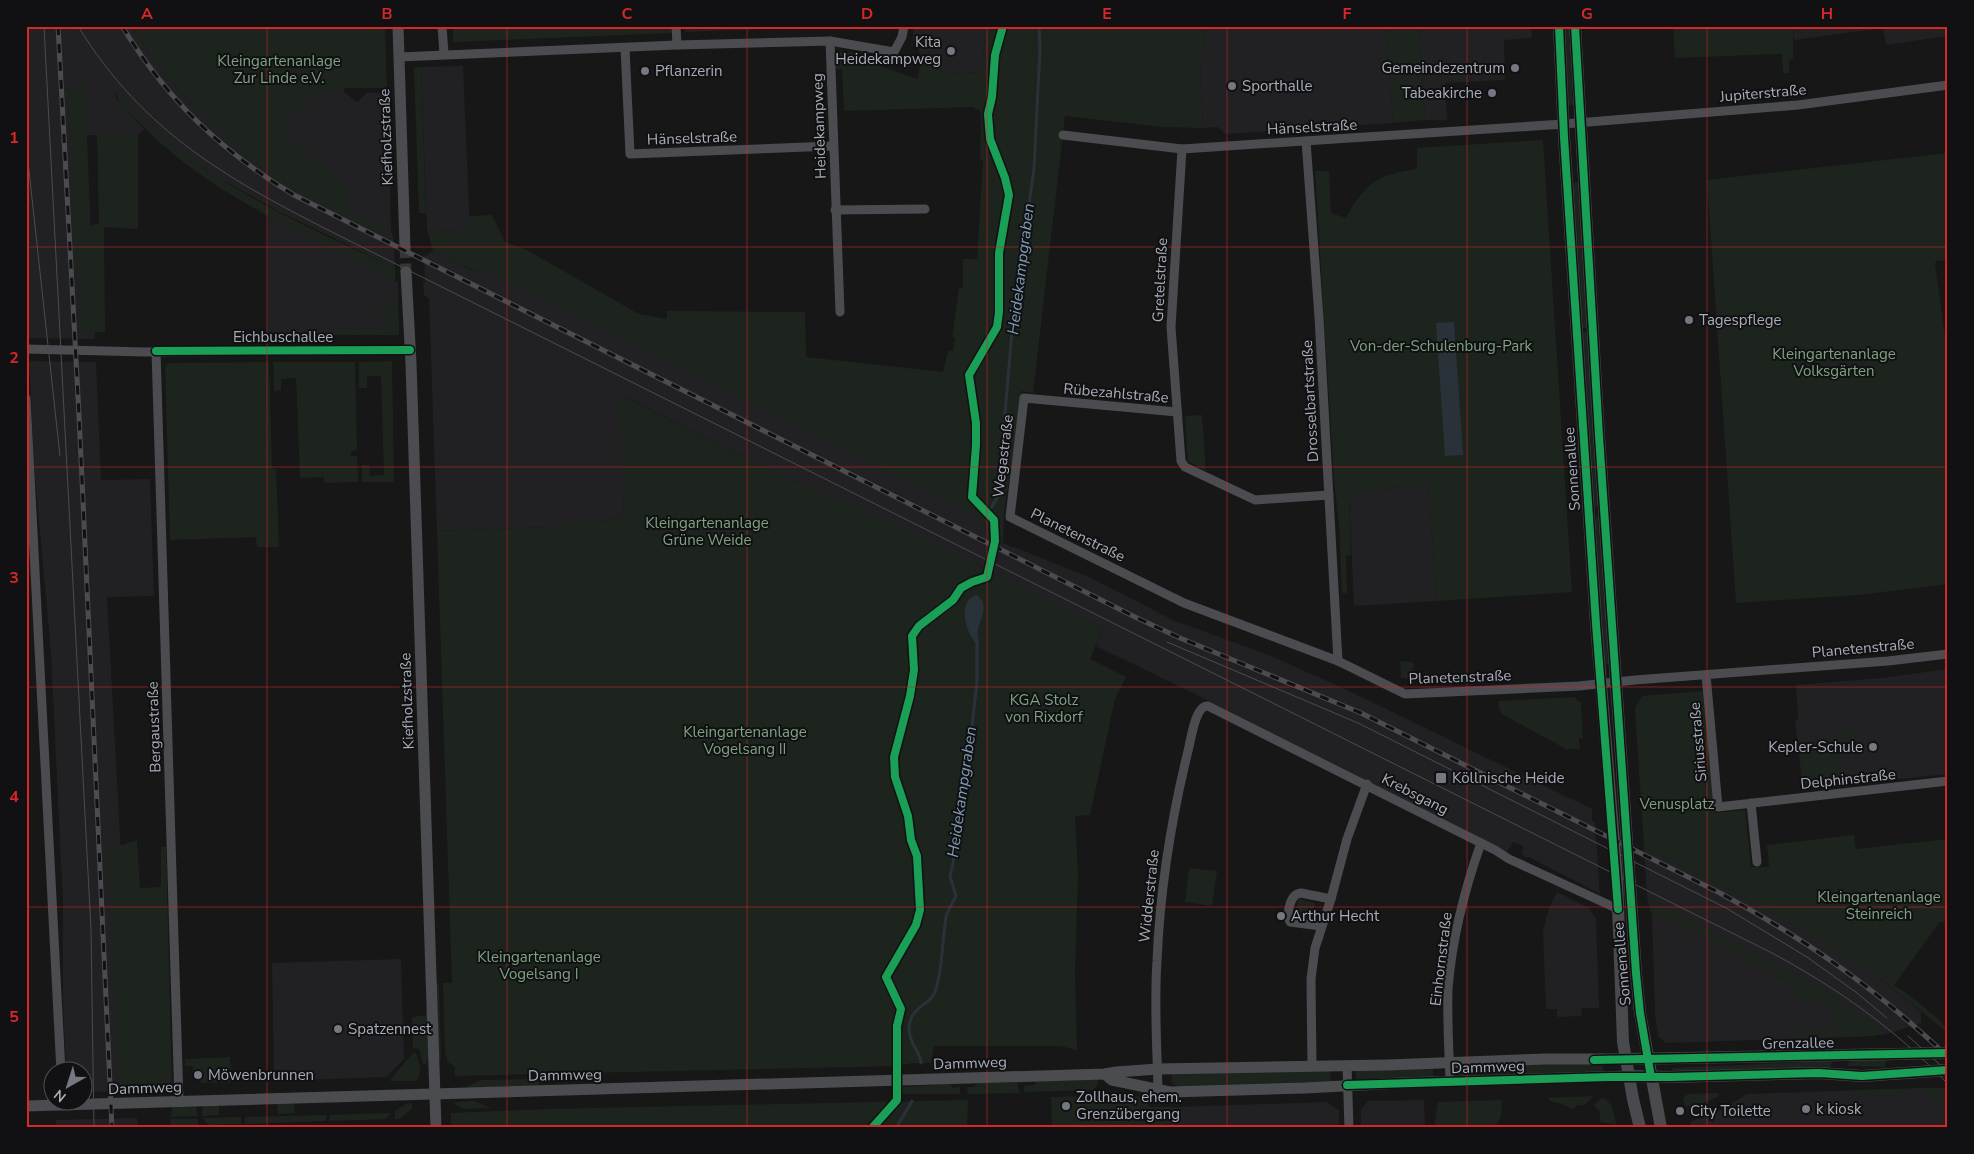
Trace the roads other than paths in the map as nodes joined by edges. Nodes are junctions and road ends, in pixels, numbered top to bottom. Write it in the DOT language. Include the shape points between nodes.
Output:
graph roads {
  1 [pos="398,26"];
  2 [pos="442,26"];
  3 [pos="676,26"];
  4 [pos="904,26"];
  5 [pos="1559,26"];
  6 [pos="1575,26"];
  7 [pos="830,41"];
  8 [pos="677,44"];
  9 [pos="625,48"];
  10 [pos="444,54"];
  11 [pos="399,57"];
  12 [pos="1948,85"];
  13 [pos="1580,123"];
  14 [pos="1564,124"];
  15 [pos="1063,135"];
  16 [pos="1306,141"];
  17 [pos="833,146"];
  18 [pos="1182,149"];
  19 [pos="926,209"];
  20 [pos="835,210"];
  21 [pos="405,247"];
  22 [pos="406,272"];
  23 [pos="840,312"];
  24 [pos="26,349"];
  25 [pos="410,350"];
  26 [pos="156,351"];
  27 [pos="26,398"];
  28 [pos="1024,398"];
  29 [pos="1177,412"];
  30 [pos="1329,495"];
  31 [pos="1010,517"];
  32 [pos="1948,654"];
  33 [pos="1338,661"];
  34 [pos="1706,674"];
  35 [pos="1616,682"];
  36 [pos="1601,684"];
  37 [pos="1200,708"];
  38 [pos="1948,781"];
  39 [pos="1367,784"];
  40 [pos="1751,804"];
  41 [pos="1718,807"];
  42 [pos="1481,843"];
  43 [pos="1757,862"];
  44 [pos="1330,900"];
  45 [pos="1618,909"];
  46 [pos="1321,926"];
  47 [pos="1948,1053"];
  48 [pos="1892,1054"];
  49 [pos="1626,1059"];
  50 [pos="1648,1060"];
  51 [pos="60,1062"];
  52 [pos="1450,1063"];
  53 [pos="1312,1066"];
  54 [pos="1347,1066"];
  55 [pos="1157,1069"];
  56 [pos="1948,1070"];
  57 [pos="1105,1074"];
  58 [pos="1893,1075"];
  59 [pos="1629,1076"];
  60 [pos="1651,1077"];
  61 [pos="1450,1082"];
  62 [pos="1348,1085"];
  63 [pos="1158,1090"];
  64 [pos="435,1094"];
  65 [pos="178,1102"];
  66 [pos="92,1103"];
  67 [pos="42,1105"];
  68 [pos="26,1106"];
  69 [pos="1657,1112"];
  70 [pos="1639,1122"];
  71 [pos="436,1128"];
  72 [pos="1349,1128"];
  73 [pos="1661,1128"];
  1 -- 11 [label="street, Kiefholzstraße"];
  2 -- 10 [label="street"];
  3 -- 8 [label="street"];
  4 -- 7 [label="street" via="894,52"];
  5 -- 14 [label="main road, Sonnenallee"];
  6 -- 13 [label="main road, Sonnenallee"];
  7 -- 8 [label="street"];
  7 -- 17 [label="street, Heidekampweg"];
  8 -- 9 [label="street"];
  9 -- 10 [label="street"];
  9 -- 17 [label="street, Hänselstraße" via="630,154"];
  10 -- 11 [label="street"];
  11 -- 21 [label="street, Kiefholzstraße"];
  12 -- 13 [label="street, Jupiterstraße" via="1798,105"];
  13 -- 14 [label="street, Jupiterstraße"];
  13 -- 35 [label="main road, Sonnenallee"];
  14 -- 16 [label="street, Hänselstraße"];
  14 -- 36 [label="main road, Sonnenallee"];
  15 -- 18 [label="street, Hänselstraße"];
  16 -- 18 [label="street, Hänselstraße"];
  16 -- 30 [label="street, Drosselbartstraße"];
  17 -- 20 [label="street, Heidekampweg"];
  18 -- 29 [label="street, Gretelstraße" via="1171,327"];
  19 -- 20 [label="street"];
  20 -- 23 [label="street, Heidekampweg"];
  22 -- 25 [label="street, Kiefholzstraße"];
  24 -- 26 [label="street, Eichbuschallee"];
  25 -- 26 [label="street, Eichbuschallee"];
  25 -- 64 [label="street, Kiefholzstraße"];
  26 -- 65 [label="street, Bergaustraße"];
  27 -- 51 [label="street"];
  28 -- 29 [label="street, Rübezahlstraße"];
  28 -- 31 [label="street, Wegastraße"];
  29 -- 30 [label="street, Rübezahlstraße" via="1181,461 1185,468 1255,500"];
  30 -- 33 [label="street, Drosselbartstraße"];
  31 -- 33 [label="street, Planetenstraße" via="1184,603"];
  32 -- 34 [label="street, Planetenstraße"];
  33 -- 36 [label="street, Planetenstraße" via="1405,694"];
  34 -- 35 [label="street, Planetenstraße"];
  34 -- 41 [label="street, Siriusstraße"];
  35 -- 36 [label="street, Planetenstraße"];
  35 -- 50 [label="main road, Sonnenallee" via="1636,973"];
  36 -- 45 [label="main road, Sonnenallee"];
  37 -- 39 [label="street, Krebsgang" via="1208,706"];
  37 -- 55 [label="street, Widderstraße" via="1175,807 1163,883 1157,961"];
  38 -- 40 [label="street, Delphinstraße"];
  39 -- 42 [label="street, Krebsgang"];
  39 -- 44 [label="street"];
  40 -- 41 [label="street, Delphinstraße"];
  40 -- 43 [label="street"];
  42 -- 45 [label="street, Krebsgang"];
  42 -- 52 [label="street, Einhornstraße" via="1463,898 1454,943 1448,994"];
  44 -- 46 [label="street"];
  44 -- 46 [label="street" via="1301,892 1292,897 1290,922"];
  45 -- 49 [label="main road, Sonnenallee"];
  46 -- 53 [label="street" via="1311,979"];
  47 -- 48 [label="main road, Grenzallee"];
  48 -- 50 [label="main road, Grenzallee"];
  48 -- 58 [label="main road"];
  49 -- 50 [label="main road, Grenzallee"];
  49 -- 52 [label="street, Dammweg"];
  49 -- 59 [label="main road, Sonnenallee"];
  50 -- 60 [label="main road, Sonnenallee"];
  52 -- 54 [label="street, Dammweg"];
  52 -- 61 [label="street, Einhornstraße"];
  53 -- 54 [label="street, Dammweg"];
  53 -- 55 [label="street, Dammweg"];
  54 -- 62 [label="street"];
  55 -- 57 [label="street, Dammweg"];
  55 -- 63 [label="street, Widderstraße"];
  56 -- 58 [label="main road, Grenzallee"];
  57 -- 63 [label="street, Dammweg" via="1112,1080"];
  57 -- 64 [label="street, Dammweg"];
  58 -- 60 [label="main road, Grenzallee" via="1819,1073"];
  59 -- 60 [label="main road, Grenzallee"];
  59 -- 61 [label="street, Dammweg"];
  59 -- 70 [label="main road"];
  60 -- 69 [label="main road"];
  61 -- 62 [label="street, Dammweg"];
  62 -- 63 [label="street, Dammweg"];
  62 -- 72 [label="street"];
  64 -- 65 [label="street, Dammweg"];
  64 -- 71 [label="street, Kiefholzstraße"];
  65 -- 66 [label="street, Dammweg"];
  67 -- 68 [label="street, Dammweg"];
  69 -- 70 [label="main road"];
  69 -- 73 [label="main road"];
}
